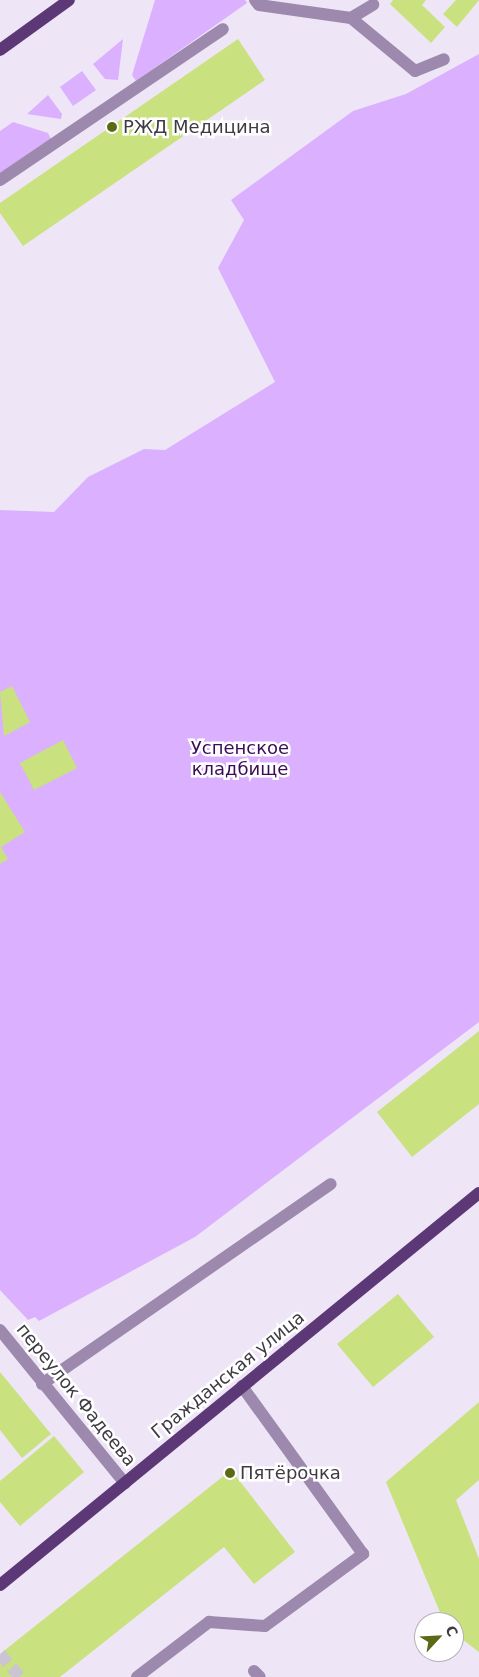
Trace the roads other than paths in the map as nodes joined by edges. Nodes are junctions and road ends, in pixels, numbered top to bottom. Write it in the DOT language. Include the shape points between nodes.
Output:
graph roads {
  1 [pos="69,0"];
  2 [pos="255,0"];
  3 [pos="373,5"];
  4 [pos="351,18"];
  5 [pos="224,29"];
  6 [pos="0,50"];
  7 [pos="444,59"];
  8 [pos="0,180"];
  9 [pos="331,1184"];
  10 [pos="479,1193"];
  11 [pos="0,1330"];
  12 [pos="42,1384"];
  13 [pos="242,1386"];
  14 [pos="125,1483"];
  15 [pos="0,1585"];
  16 [pos="137,1677"];
  1 -- 6 [label="main road"];
  2 -- 4 [label="street" via="259,5"];
  3 -- 4 [label="street"];
  4 -- 7 [label="street" via="415,71"];
  5 -- 8 [label="street"];
  9 -- 12 [label="street"];
  10 -- 13 [label="main road, Гражданская улица"];
  11 -- 12 [label="street, переулок Фадеева"];
  12 -- 14 [label="street, переулок Фадеева"];
  13 -- 14 [label="main road, Гражданская улица"];
  13 -- 16 [label="street" via="363,1554 264,1626 209,1622"];
  14 -- 15 [label="main road, Гражданская улица"];
}
